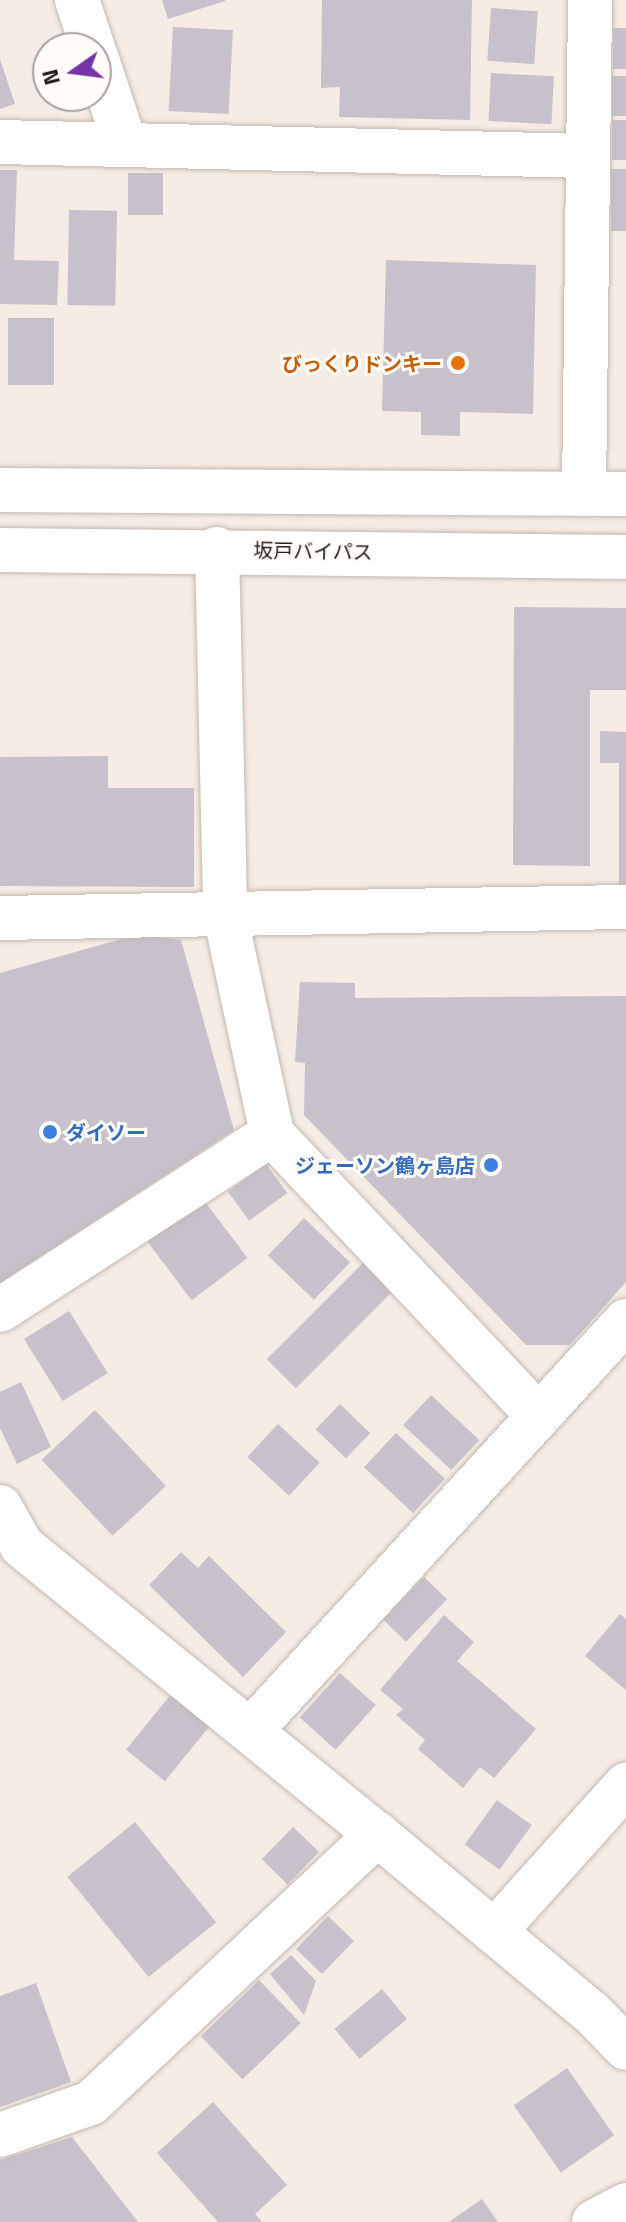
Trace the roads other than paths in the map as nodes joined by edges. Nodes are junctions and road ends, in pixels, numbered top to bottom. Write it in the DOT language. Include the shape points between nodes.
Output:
graph roads {
  1 [pos="77,0"];
  2 [pos="590,0"];
  3 [pos="88,32"];
  4 [pos="112,105"];
  5 [pos="0,142"];
  6 [pos="125,144"];
  7 [pos="585,156"];
  8 [pos="0,490"];
  9 [pos="605,494"];
  10 [pos="217,549"];
  11 [pos="0,550"];
  12 [pos="626,557"];
  13 [pos="626,907"];
  14 [pos="225,914"];
  15 [pos="0,918"];
  16 [pos="272,1134"];
  17 [pos="0,1310"];
  18 [pos="626,1321"];
  19 [pos="538,1415"];
  20 [pos="0,1507"];
  21 [pos="11,1554"];
  22 [pos="251,1730"];
  23 [pos="626,1785"];
  24 [pos="377,1834"];
  25 [pos="494,1932"];
  26 [pos="626,2048"];
  27 [pos="0,2135"];
  28 [pos="626,2205"];
  29 [pos="594,2222"];
  1 -- 3 [label="main road"];
  2 -- 7 [label="main road"];
  4 -- 6 [label="main road"];
  5 -- 6 [label="main road"];
  6 -- 7 [label="main road"];
  7 -- 9 [label="main road"];
  8 -- 9 [label="main road"];
  10 -- 11 [label="main road, 坂戸バイパス"];
  10 -- 12 [label="main road, 坂戸バイパス"];
  10 -- 14 [label="main road"];
  13 -- 14 [label="main road"];
  14 -- 15 [label="main road"];
  14 -- 16 [label="main road"];
  16 -- 17 [label="main road"];
  16 -- 19 [label="main road"];
  18 -- 19 [label="main road"];
  19 -- 22 [label="main road"];
  20 -- 21 [label="main road"];
  21 -- 22 [label="main road"];
  22 -- 24 [label="main road"];
  23 -- 25 [label="main road"];
  24 -- 25 [label="main road"];
  24 -- 27 [label="main road" via="91,2103"];
  25 -- 26 [label="main road"];
  28 -- 29 [label="main road"];
}
